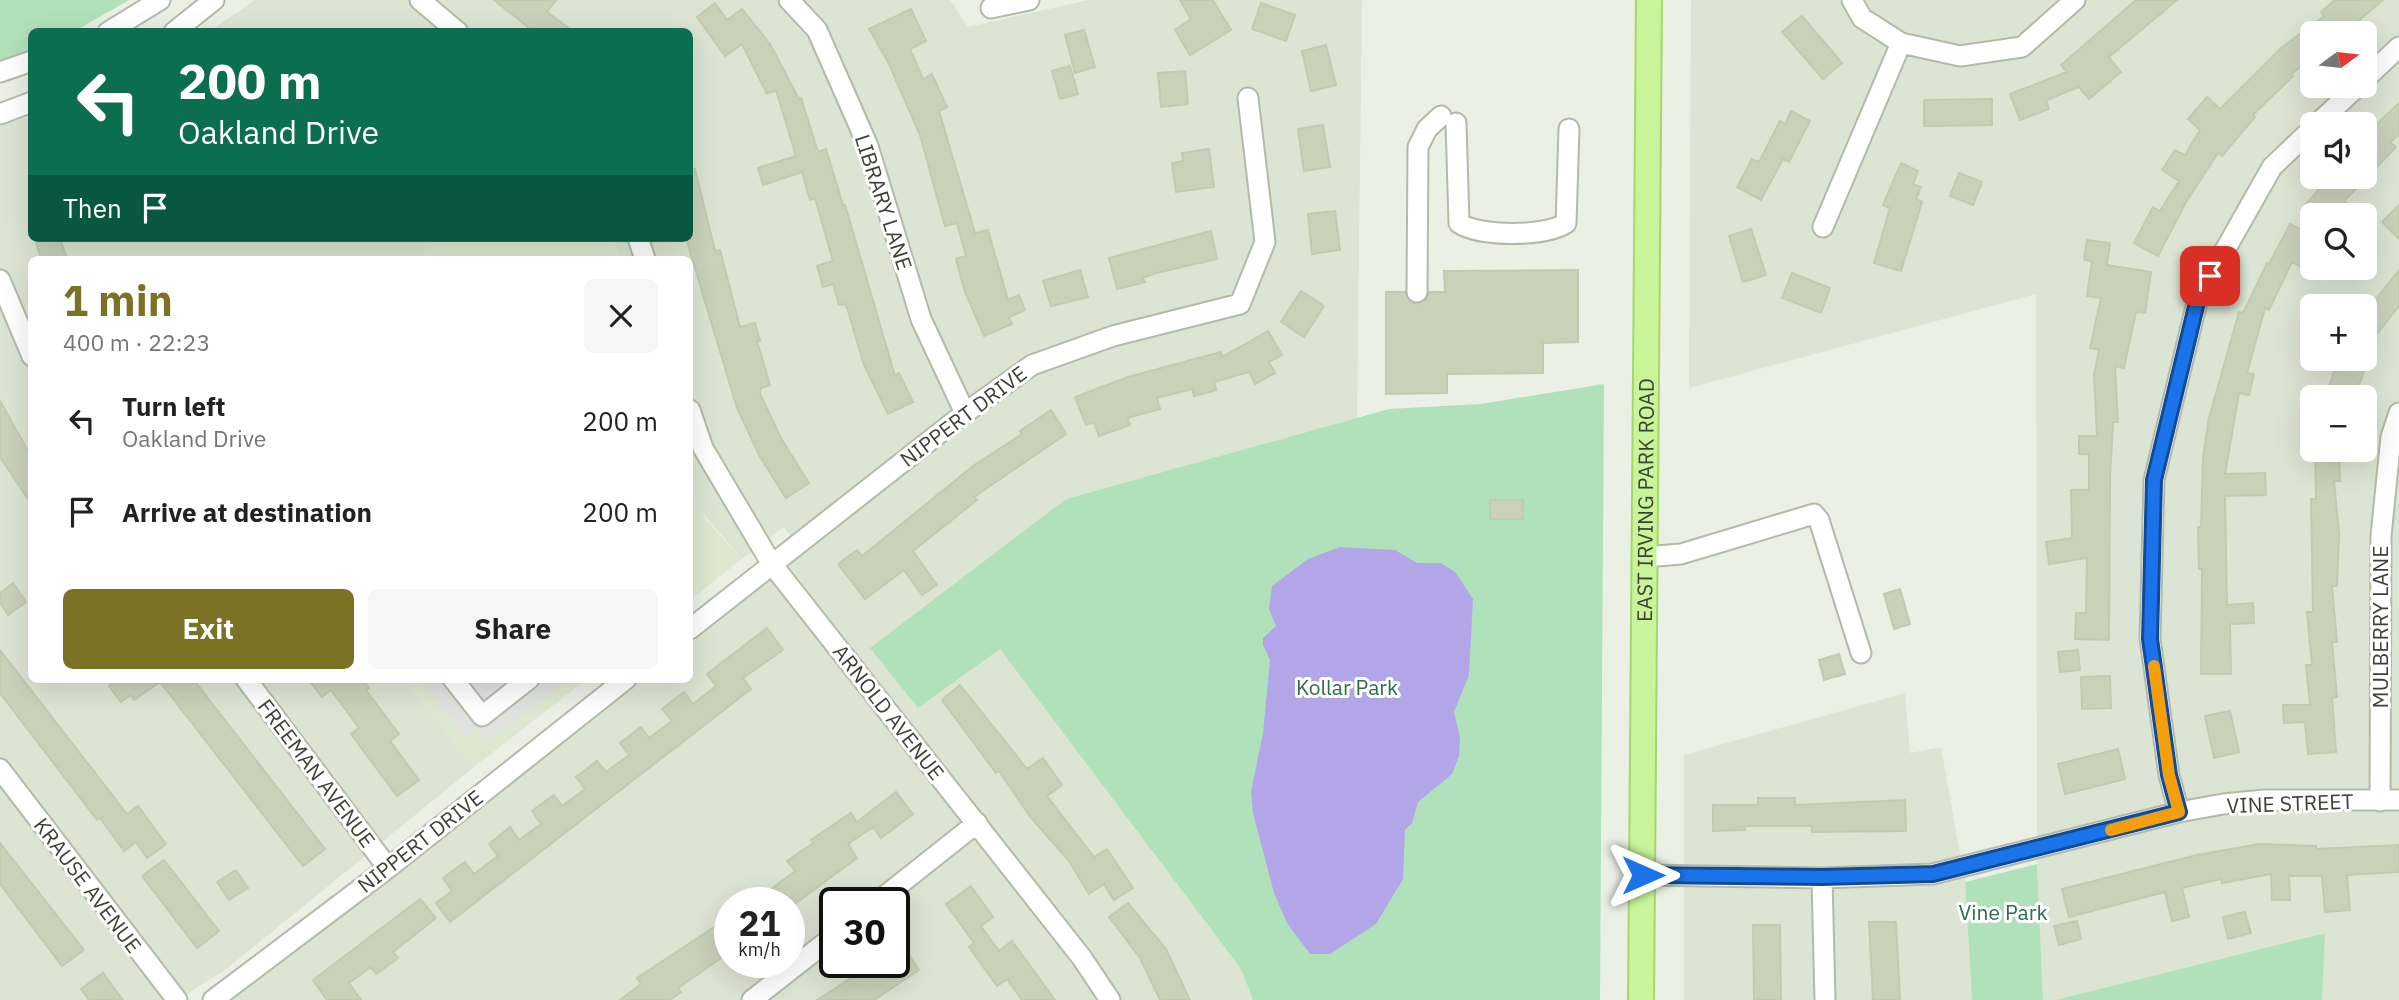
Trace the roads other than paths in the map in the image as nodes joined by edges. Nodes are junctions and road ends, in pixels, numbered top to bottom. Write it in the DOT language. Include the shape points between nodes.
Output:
graph roads {
  1 [pos="160,0"];
  2 [pos="214,0"];
  3 [pos="420,0"];
  4 [pos="789,0"];
  5 [pos="1029,0"];
  6 [pos="1649,0"];
  7 [pos="1852,0"];
  8 [pos="2075,0"];
  9 [pos="991,8"];
  10 [pos="135,25"];
  11 [pos="179,28"];
  12 [pos="453,28"];
  13 [pos="1901,43"];
  14 [pos="2399,47"];
  15 [pos="28,62"];
  16 [pos="2377,68"];
  17 [pos="0,72"];
  18 [pos="1248,98"];
  19 [pos="2345,98"];
  20 [pos="28,104"];
  21 [pos="2330,112"];
  22 [pos="0,114"];
  23 [pos="1569,129"];
  24 [pos="2300,140"];
  25 [pos="1823,227"];
  26 [pos="0,280"];
  27 [pos="1417,292"];
  28 [pos="28,346"];
  29 [pos="965,412"];
  30 [pos="2399,413"];
  31 [pos="693,419"];
  32 [pos="1645,557"];
  33 [pos="771,564"];
  34 [pos="693,627"];
  35 [pos="1861,653"];
  36 [pos="249,683"];
  37 [pos="456,683"];
  38 [pos="525,683"];
  39 [pos="605,685"];
  40 [pos="0,769"];
  41 [pos="2389,801"];
  42 [pos="2179,812"];
  43 [pos="977,823"];
  44 [pos="388,868"];
  45 [pos="1643,875"];
  46 [pos="1822,877"];
  47 [pos="896,887"];
  48 [pos="819,948"];
  49 [pos="177,1000"];
  50 [pos="213,1000"];
  51 [pos="752,1000"];
  52 [pos="1110,1000"];
  53 [pos="1641,1000"];
  54 [pos="1825,1000"];
  1 -- 10 [label="street"];
  2 -- 11 [label="street"];
  3 -- 12 [label="street"];
  4 -- 29 [label="street, LIBRARY LANE" via="817,30 868,146 921,319"];
  5 -- 9 [label="street"];
  6 -- 32 [label="main road, EAST IRVING PARK ROAD"];
  7 -- 13 [label="street" via="1862,18"];
  8 -- 13 [label="street" via="2022,47 1960,56"];
  13 -- 25 [label="street"];
  14 -- 16 [label="street"];
  15 -- 17 [label="street"];
  18 -- 29 [label="street, NIPPERT DRIVE" via="1265,242 1240,303 1113,336 1032,365"];
  19 -- 21 [label="street"];
  20 -- 22 [label="street"];
  23 -- 27 [label="street" via="1566,223 1554,232 1471,231 1460,223 1448,120 1427,129 1418,147"];
  24 -- 42 [label="street" via="2272,167 2198,298 2154,480 2150,639 2169,775"];
  26 -- 28 [label="street"];
  29 -- 33 [label="street, NIPPERT DRIVE"];
  30 -- 41 [label="street, MULBERRY LANE" via="2390,436 2381,536"];
  31 -- 33 [label="street, ARNOLD AVENUE" via="703,448"];
  32 -- 35 [label="street" via="1681,554 1814,514"];
  32 -- 45 [label="main road, EAST IRVING PARK ROAD"];
  33 -- 34 [label="street, NIPPERT DRIVE"];
  33 -- 43 [label="street, ARNOLD AVENUE"];
  36 -- 44 [label="street, FREEMAN AVENUE"];
  37 -- 38 [label="street" via="482,716"];
  39 -- 44 [label="street, NIPPERT DRIVE"];
  40 -- 49 [label="street, KRAUSE AVENUE"];
  41 -- 42 [label="street, VINE STREET" via="2266,800"];
  42 -- 46 [label="street, VINE STREET" via="1950,872"];
  43 -- 47 [label="street"];
  43 -- 52 [label="street, ARNOLD AVENUE"];
  44 -- 50 [label="street, NIPPERT DRIVE"];
  45 -- 46 [label="street, VINE STREET"];
  45 -- 53 [label="main road, EAST IRVING PARK ROAD"];
  46 -- 54 [label="street"];
  48 -- 51 [label="street"];
}
